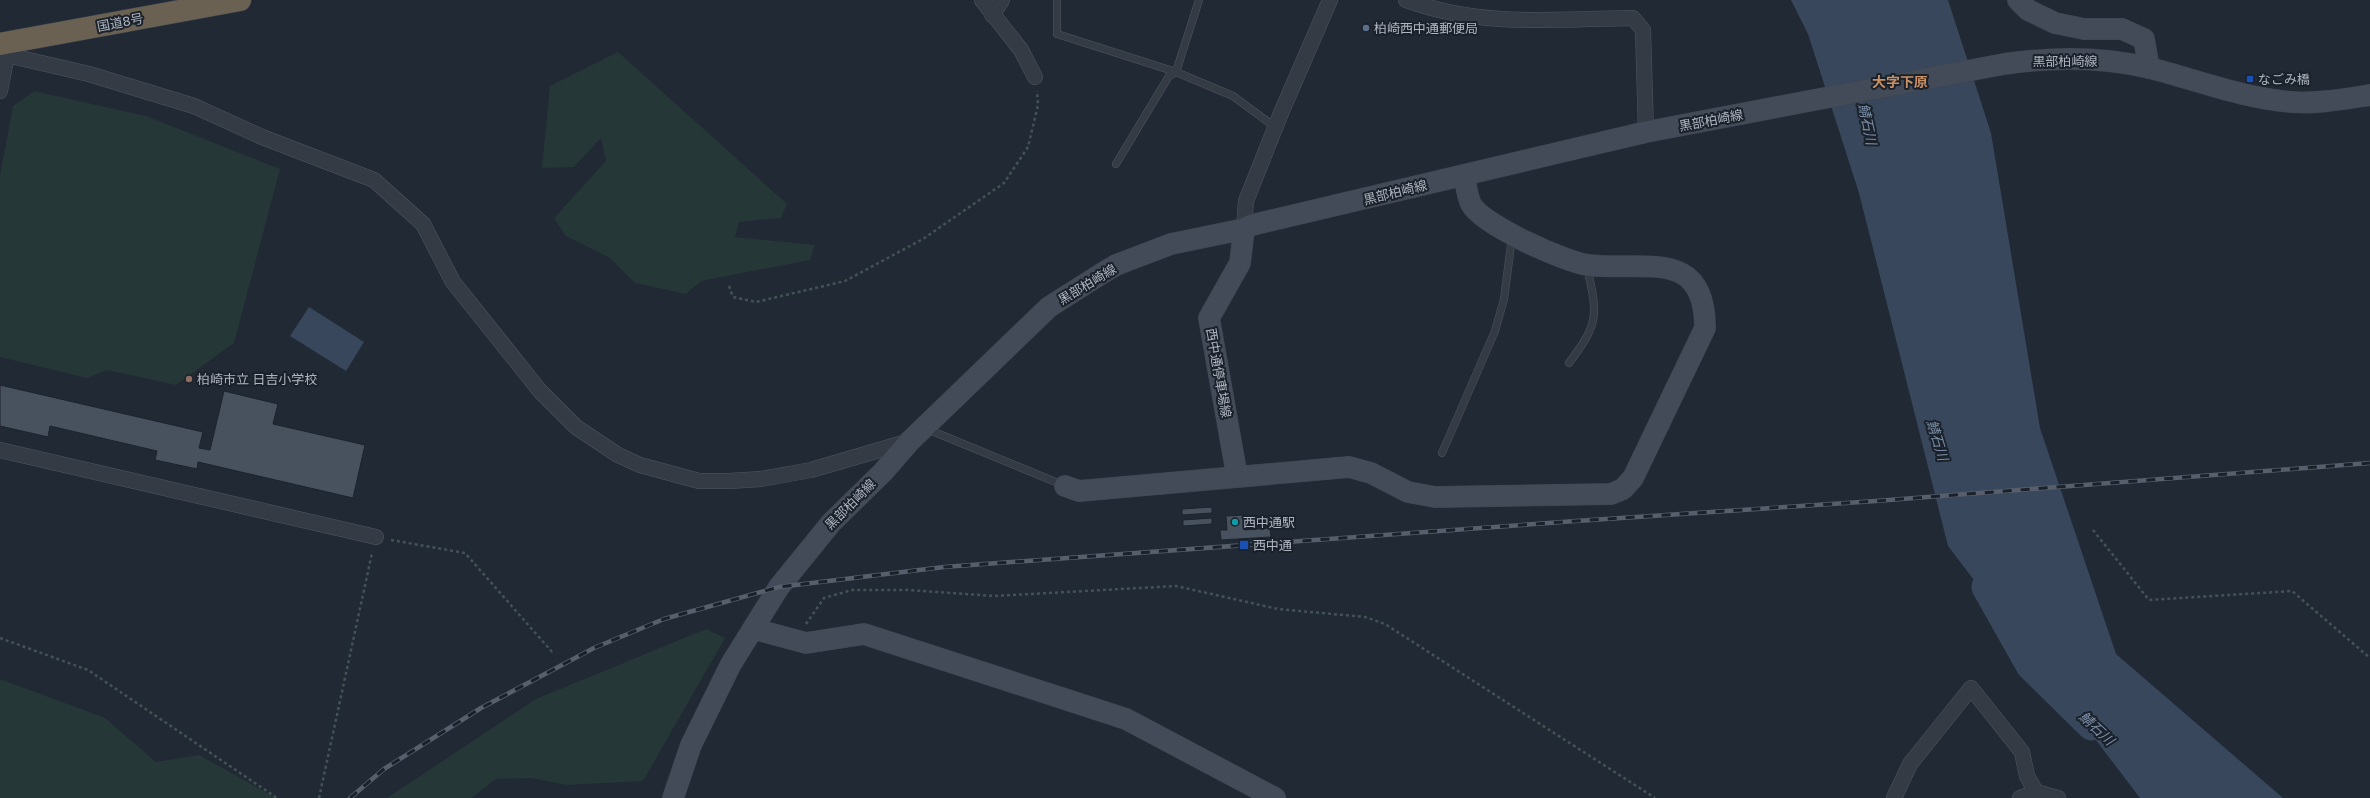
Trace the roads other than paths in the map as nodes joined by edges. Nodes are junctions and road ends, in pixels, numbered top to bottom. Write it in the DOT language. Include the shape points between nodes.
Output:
graph roads {
  1 [pos="240,0"];
  2 [pos="982,0"];
  3 [pos="1002,0"];
  4 [pos="1057,0"];
  5 [pos="1199,0"];
  6 [pos="1330,0"];
  7 [pos="1406,0"];
  8 [pos="2018,0"];
  9 [pos="992,15"];
  10 [pos="4,47"];
  11 [pos="2149,68"];
  12 [pos="1176,72"];
  13 [pos="1035,77"];
  14 [pos="0,91"];
  15 [pos="2370,95"];
  16 [pos="1275,127"];
  17 [pos="1646,132"];
  18 [pos="1116,164"];
  19 [pos="1464,175"];
  20 [pos="1244,229"];
  21 [pos="1512,235"];
  22 [pos="1586,265"];
  23 [pos="1569,363"];
  24 [pos="917,434"];
  25 [pos="0,450"];
  26 [pos="1442,453"];
  27 [pos="1237,476"];
  28 [pos="1065,486"];
  29 [pos="376,537"];
  30 [pos="754,629"];
  31 [pos="2036,792"];
  32 [pos="673,798"];
  33 [pos="1275,798"];
  34 [pos="1894,798"];
  35 [pos="2020,798"];
  36 [pos="2058,798"];
  1 -- 10 [label="highway, 国道8号"];
  2 -- 9 [label="street"];
  3 -- 9 [label="street"];
  4 -- 12 [label="lane" via="1056,34"];
  5 -- 12 [label="lane"];
  6 -- 16 [label="street"];
  7 -- 17 [label="street" via="1428,8 1481,19 1524,21 1633,18 1643,30"];
  8 -- 11 [label="main road" via="2028,10 2055,23 2084,29 2122,29 2144,39"];
  9 -- 13 [label="street" via="1021,50"];
  10 -- 14 [label="street"];
  10 -- 24 [label="street" via="194,106 374,180 423,224 453,282 540,391 576,427 618,456 640,465 699,481 760,479 810,470"];
  11 -- 15 [label="main road, 黒部柏崎線" via="2226,91 2292,102 2326,102"];
  11 -- 17 [label="main road, 黒部柏崎線" via="2105,61 2041,59 1966,69"];
  12 -- 16 [label="lane" via="1233,96"];
  12 -- 18 [label="lane" via="1169,76"];
  16 -- 20 [label="street" via="1246,201"];
  17 -- 19 [label="main road, 黒部柏崎線"];
  19 -- 20 [label="main road, 黒部柏崎線"];
  19 -- 21 [label="main road" via="1470,204 1479,215"];
  20 -- 24 [label="main road, 黒部柏崎線" via="1171,244 1116,265 1101,274 1049,307"];
  20 -- 27 [label="main road, 西中通停車場線" via="1240,263 1209,318"];
  21 -- 22 [label="main road" via="1548,252"];
  21 -- 26 [label="lane" via="1504,299 1495,331"];
  22 -- 23 [label="lane" via="1595,305 1593,326"];
  22 -- 27 [label="main road" via="1664,266 1679,272 1698,287 1705,309 1705,328 1699,342 1634,478 1623,488 1611,494 1436,497 1408,492 1371,473 1349,467"];
  24 -- 28 [label="lane"];
  24 -- 30 [label="main road, 黒部柏崎線" via="820,536 779,587"];
  25 -- 29 [label="street"];
  27 -- 28 [label="main road" via="1079,491"];
  30 -- 32 [label="main road, 黒部柏崎線" via="731,664 691,745"];
  30 -- 33 [label="main road" via="806,643 864,634 1080,704 1126,719"];
  31 -- 34 [label="street" via="2026,776 2022,752 1971,688 1910,764"];
  31 -- 35 [label="street"];
  31 -- 36 [label="street"];
}
